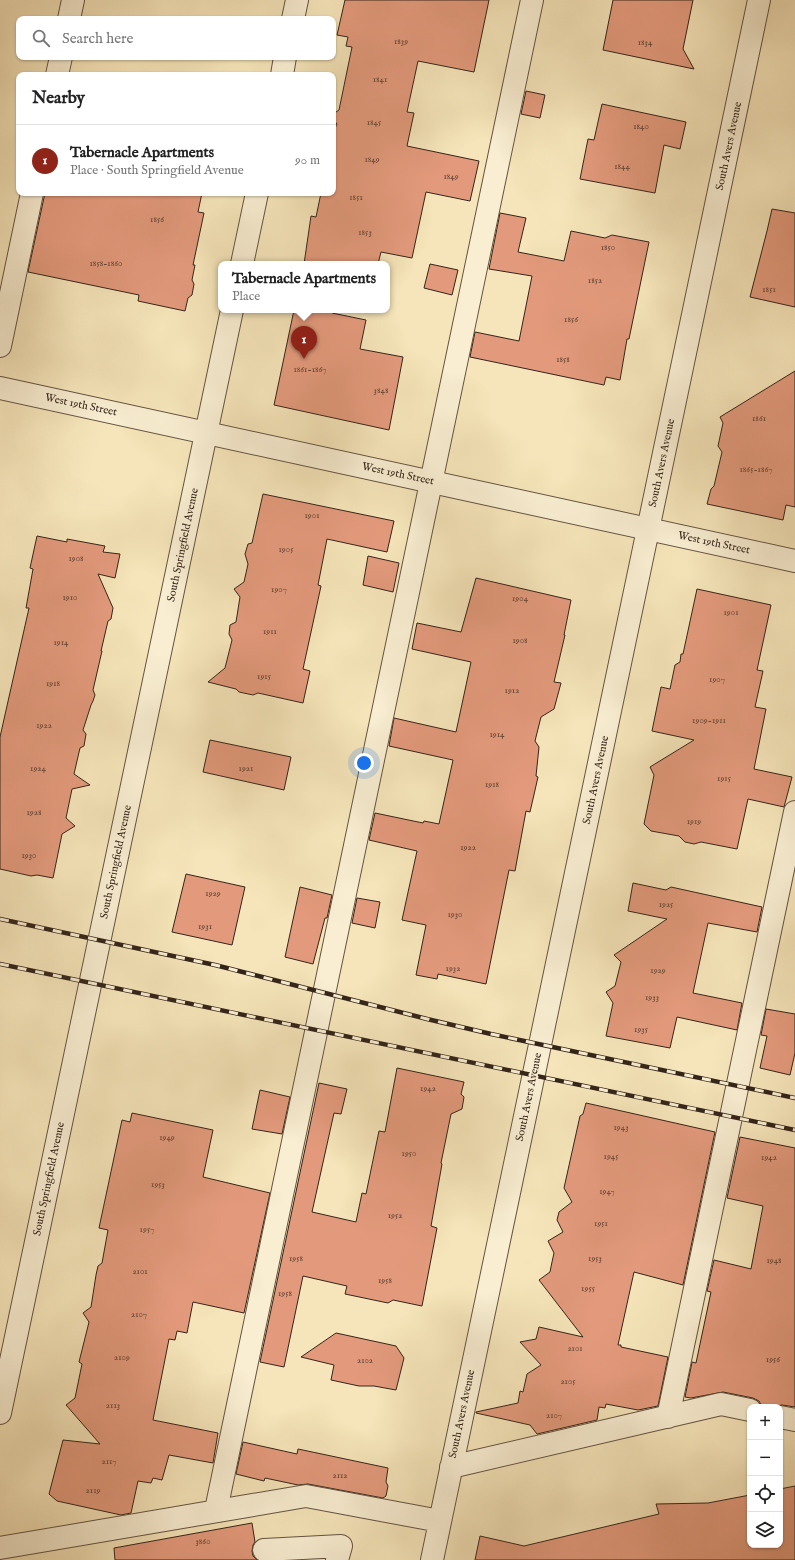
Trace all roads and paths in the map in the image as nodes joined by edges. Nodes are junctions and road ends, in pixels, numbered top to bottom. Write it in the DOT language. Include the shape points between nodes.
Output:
graph roads {
  1 [pos="73,0"];
  2 [pos="298,0"];
  3 [pos="532,0"];
  4 [pos="759,0"];
  5 [pos="70,16"];
  6 [pos="295,16"];
  7 [pos="60,60"];
  8 [pos="285,60"];
  9 [pos="58,72"];
  10 [pos="283,72"];
  11 [pos="31,196"];
  12 [pos="256,196"];
  13 [pos="243,261"];
  14 [pos="231,313"];
  15 [pos="0,346"];
  16 [pos="0,388"];
  17 [pos="206,432"];
  18 [pos="432,482"];
  19 [pos="648,529"];
  20 [pos="795,561"];
  21 [pos="795,812"];
  22 [pos="747,1409"];
  23 [pos="0,1413"];
  24 [pos="668,1416"];
  25 [pos="783,1418"];
  26 [pos="795,1420"];
  27 [pos="451,1467"];
  28 [pos="216,1510"];
  29 [pos="440,1521"];
  30 [pos="0,1548"];
  31 [pos="264,1550"];
  32 [pos="337,1560"];
  33 [pos="432,1560"];
  1 -- 5 [label="street"];
  2 -- 6 [label="street"];
  3 -- 18 [label="street"];
  4 -- 19 [label="street, South Avers Avenue"];
  7 -- 9 [label="street"];
  8 -- 10 [label="street"];
  11 -- 15 [label="street"];
  12 -- 13 [label="street"];
  14 -- 17 [label="street, South Springfield Avenue"];
  16 -- 17 [label="street, West 19th Street"];
  17 -- 18 [label="street, West 19th Street"];
  17 -- 23 [label="street, South Springfield Avenue"];
  18 -- 19 [label="street, West 19th Street"];
  18 -- 28 [label="street"];
  19 -- 20 [label="street, West 19th Street"];
  19 -- 27 [label="street, South Avers Avenue"];
  21 -- 24 [label="street"];
  22 -- 24 [label="street" via="721,1404"];
  24 -- 27 [label="street"];
  25 -- 26 [label="street"];
  27 -- 29 [label="street, South Avers Avenue"];
  28 -- 29 [label="street" via="306,1496"];
  28 -- 30 [label="street"];
  29 -- 33 [label="street, South Avers Avenue"];
  31 -- 32 [label="street" via="341,1546"];
}
